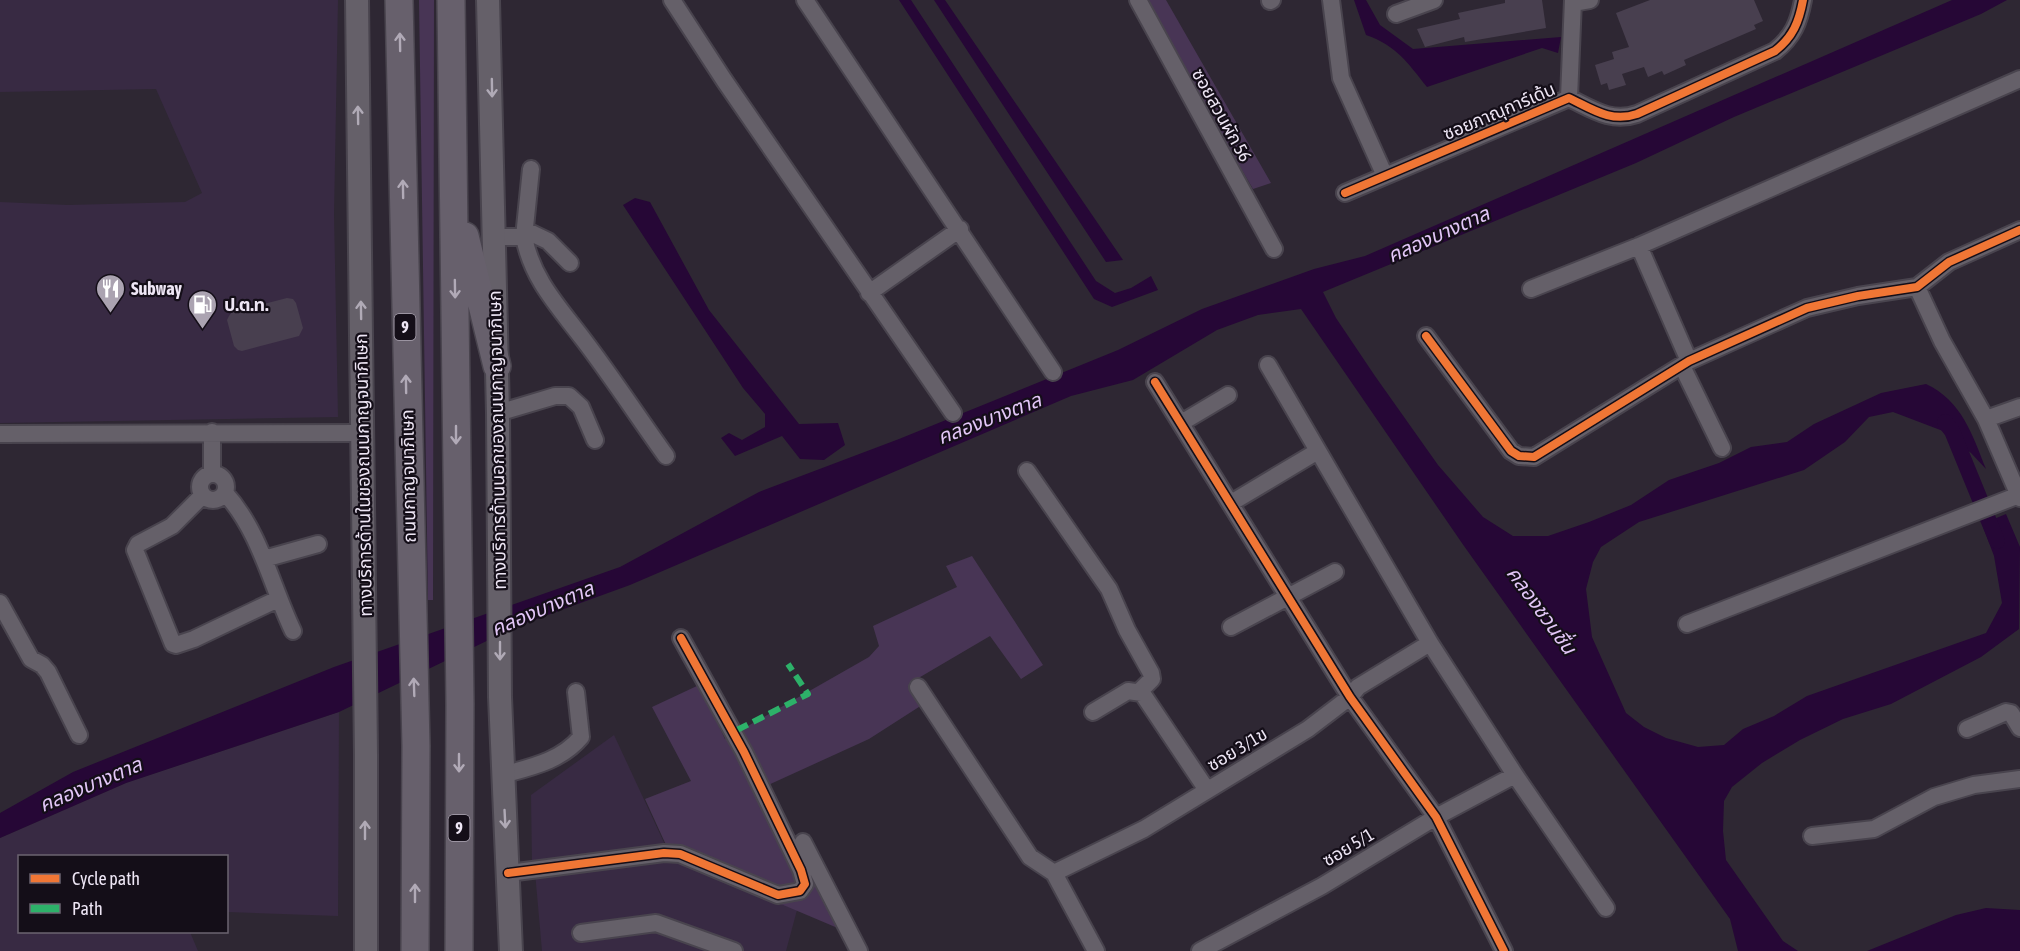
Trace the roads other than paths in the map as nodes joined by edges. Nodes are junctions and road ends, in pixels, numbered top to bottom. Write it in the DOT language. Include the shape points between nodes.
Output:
graph roads {
  1 [pos="357,0"];
  2 [pos="399,0"];
  3 [pos="488,0"];
  4 [pos="672,0"];
  5 [pos="805,0"];
  6 [pos="1138,0"];
  7 [pos="1331,0"];
  8 [pos="1434,0"];
  9 [pos="1590,0"];
  10 [pos="1803,0"];
  11 [pos="1573,2"];
  12 [pos="452,3"];
  13 [pos="1396,14"];
  14 [pos="2020,79"];
  15 [pos="1569,98"];
  16 [pos="531,169"];
  17 [pos="1385,176"];
  18 [pos="454,188"];
  19 [pos="1345,194"];
  20 [pos="960,229"];
  21 [pos="2020,230"];
  22 [pos="525,234"];
  23 [pos="494,237"];
  24 [pos="1639,246"];
  25 [pos="1274,249"];
  26 [pos="570,263"];
  27 [pos="1917,287"];
  28 [pos="1531,289"];
  29 [pos="869,293"];
  30 [pos="1426,336"];
  31 [pos="1686,363"];
  32 [pos="1268,365"];
  33 [pos="497,366"];
  34 [pos="1053,372"];
  35 [pos="1155,382"];
  36 [pos="1228,395"];
  37 [pos="2020,407"];
  38 [pos="498,413"];
  39 [pos="953,413"];
  40 [pos="1986,419"];
  41 [pos="1181,423"];
  42 [pos="212,432"];
  43 [pos="362,433"];
  44 [pos="0,434"];
  45 [pos="595,440"];
  46 [pos="1722,448"];
  47 [pos="1318,451"];
  48 [pos="666,456"];
  49 [pos="1027,471"];
  50 [pos="212,474"];
  51 [pos="225,493"];
  52 [pos="203,495"];
  53 [pos="2019,497"];
  54 [pos="1231,503"];
  55 [pos="318,544"];
  56 [pos="264,559"];
  57 [pos="1335,572"];
  58 [pos="1288,595"];
  59 [pos="278,599"];
  60 [pos="0,603"];
  61 [pos="1687,624"];
  62 [pos="1231,627"];
  63 [pos="293,631"];
  64 [pos="681,638"];
  65 [pos="1430,643"];
  66 [pos="918,687"];
  67 [pos="576,692"];
  68 [pos="1139,692"];
  69 [pos="1350,697"];
  70 [pos="1093,712"];
  71 [pos="2020,728"];
  72 [pos="1967,729"];
  73 [pos="79,735"];
  74 [pos="502,775"];
  75 [pos="1515,775"];
  76 [pos="2020,780"];
  77 [pos="1207,790"];
  78 [pos="1436,817"];
  79 [pos="1812,836"];
  80 [pos="803,843"];
  81 [pos="508,873"];
  82 [pos="1054,873"];
  83 [pos="1606,908"];
  84 [pos="581,933"];
  85 [pos="366,951"];
  86 [pos="415,951"];
  87 [pos="459,951"];
  88 [pos="511,951"];
  89 [pos="734,951"];
  90 [pos="859,951"];
  91 [pos="1096,951"];
  92 [pos="1200,951"];
  93 [pos="1504,951"];
  43 -- 1 [label="main road, ทางบริการด้านในของถนนกาญจนาภิเษก, one-way"];
  86 -- 2 [label="highway, ถนนกาญจนาภิเษก / 9, one-way" via="416,746"];
  3 -- 23 [label="main road, ทางบริการด้านนอกของถนนกาญจนาภิเษก, one-way"];
  4 -- 29 [label="street"];
  5 -- 20 [label="street"];
  6 -- 25 [label="street, ซอยสวนผัก 56"];
  7 -- 17 [label="street" via="1341,78"];
  8 -- 13 [label="street"];
  9 -- 11 [label="street"];
  10 -- 15 [label="street, ซอยภาณุการ์เด้น" via="1794,31 1775,51 1637,114 1608,117"];
  11 -- 15 [label="street"];
  12 -- 18 [label="highway, 9"];
  14 -- 24 [label="street"];
  15 -- 17 [label="street, ซอยภาณุการ์เด้น"];
  16 -- 22 [label="street"];
  17 -- 19 [label="street, ซอยภาณุการ์เด้น"];
  18 -- 33 [label="highway"];
  18 -- 87 [label="highway, 9, one-way"];
  20 -- 29 [label="street"];
  20 -- 34 [label="street"];
  21 -- 27 [label="street" via="1949,262"];
  22 -- 23 [label="street"];
  22 -- 26 [label="street" via="548,241"];
  22 -- 48 [label="street" via="527,253 544,290"];
  23 -- 33 [label="main road, ทางบริการด้านนอกของถนนกาญจนาภิเษก"];
  24 -- 28 [label="street"];
  24 -- 31 [label="street"];
  27 -- 31 [label="street" via="1807,308"];
  27 -- 40 [label="street"];
  29 -- 39 [label="street"];
  30 -- 31 [label="street" via="1511,452 1526,457 1542,454"];
  31 -- 46 [label="street"];
  32 -- 47 [label="street"];
  33 -- 38 [label="main road, ทางบริการด้านนอกของถนนกาญจนาภิเษก"];
  35 -- 41 [label="street"];
  36 -- 41 [label="street"];
  37 -- 40 [label="street"];
  38 -- 45 [label="street" via="555,396 569,396 581,407"];
  38 -- 74 [label="main road, ทางบริการด้านนอกของถนนกาญจนาภิเษก, one-way"];
  40 -- 53 [label="street"];
  41 -- 54 [label="street"];
  42 -- 43 [label="street"];
  42 -- 44 [label="street"];
  42 -- 50 [label="street"];
  85 -- 43 [label="main road, ทางบริการด้านในของถนนกาญจนาภิเษก, one-way"];
  47 -- 54 [label="street"];
  47 -- 65 [label="street"];
  49 -- 68 [label="street" via="1109,590 1149,667 1152,679"];
  50 -- 51 [label="street" via="224,480"];
  50 -- 52 [label="street" via="201,482"];
  51 -- 52 [label="street" via="214,500"];
  51 -- 56 [label="street" via="238,507"];
  52 -- 59 [label="street" via="172,526 138,544 135,550 173,644 194,639"];
  53 -- 61 [label="street"];
  54 -- 58 [label="street"];
  55 -- 56 [label="street"];
  56 -- 59 [label="street"];
  57 -- 58 [label="street"];
  58 -- 62 [label="street"];
  58 -- 69 [label="street"];
  59 -- 63 [label="street"];
  60 -- 73 [label="street" via="31,659 48,672"];
  64 -- 81 [label="street" via="744,752 805,885 800,891 778,894 680,854 664,853"];
  65 -- 69 [label="street, ซอย 3/1ข" via="1358,687"];
  65 -- 75 [label="street"];
  66 -- 82 [label="street" via="1030,857"];
  67 -- 74 [label="street" via="581,736 576,744 553,759"];
  68 -- 70 [label="street" via="1128,691"];
  68 -- 77 [label="street"];
  69 -- 77 [label="street, ซอย 3/1ข" via="1308,729"];
  69 -- 78 [label="street"];
  71 -- 72 [label="street" via="2011,713 2006,712"];
  74 -- 81 [label="main road, ทางบริการด้านนอกของถนนกาญจนาภิเษก, one-way"];
  75 -- 78 [label="street, ซอย 5/1"];
  75 -- 83 [label="street"];
  76 -- 79 [label="street" via="1974,784 1934,797 1874,829"];
  77 -- 82 [label="street, ซอย 3/1ข" via="1144,829"];
  78 -- 92 [label="street, ซอย 5/1" via="1322,886"];
  78 -- 93 [label="street"];
  80 -- 90 [label="street"];
  81 -- 88 [label="main road, ทางบริการด้านนอกของถนนกาญจนาภิเษก"];
  82 -- 91 [label="street"];
  84 -- 89 [label="street" via="656,923"];
}
